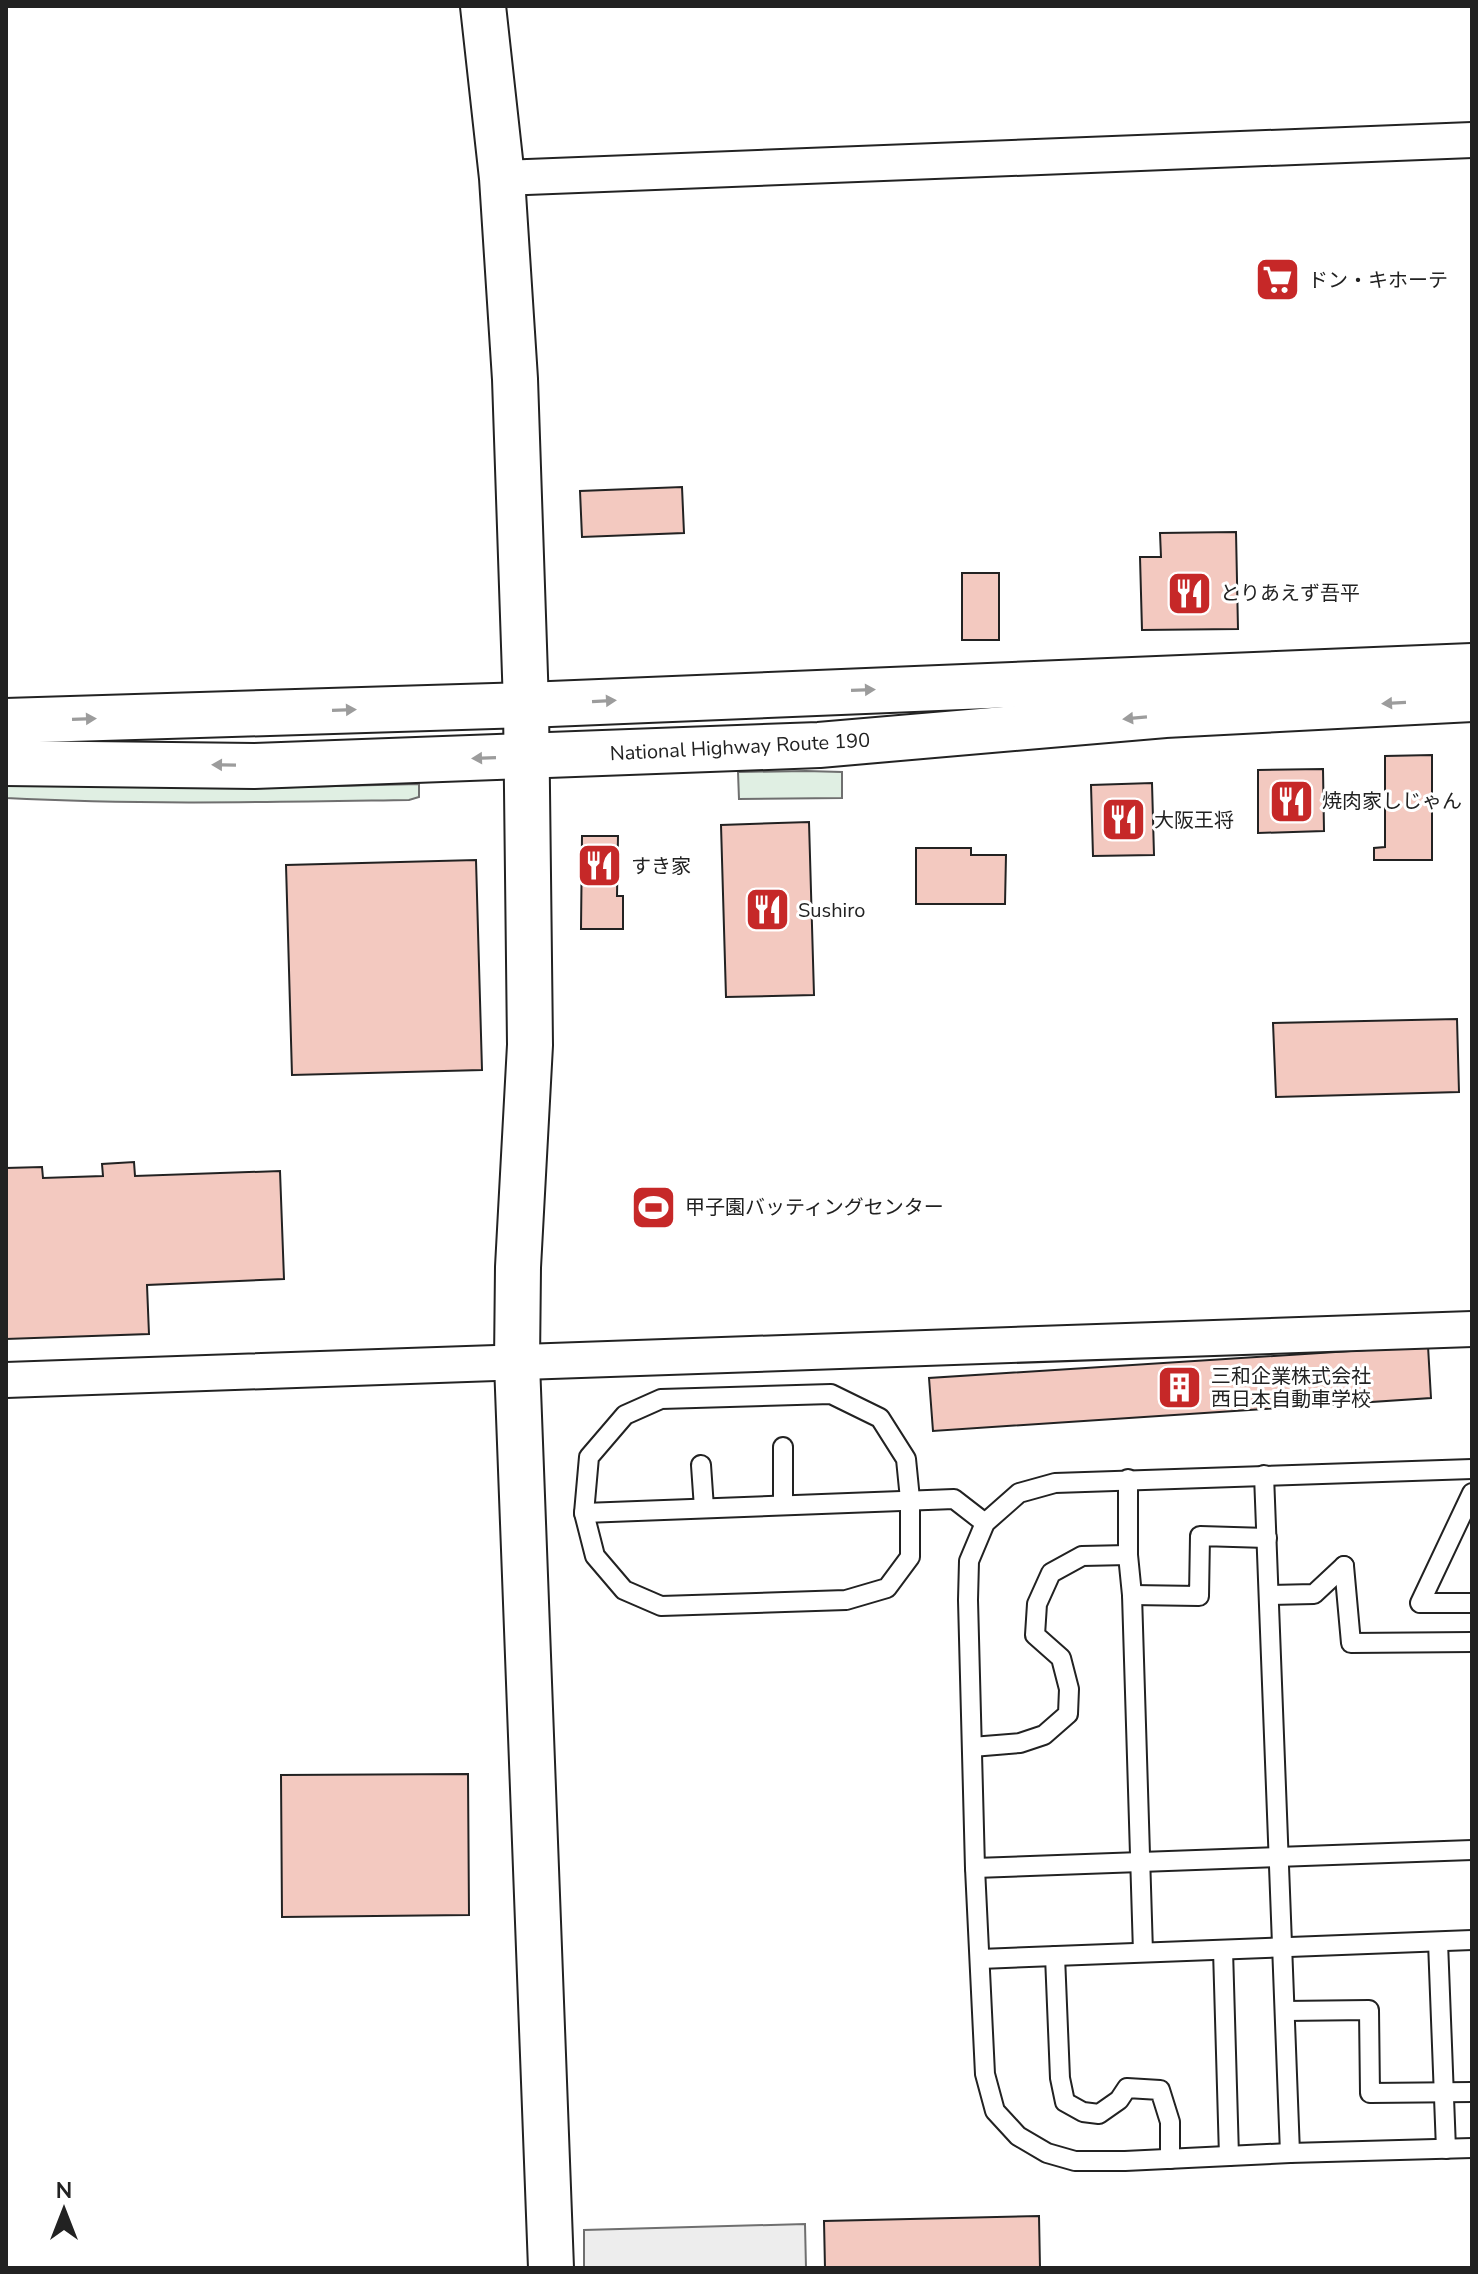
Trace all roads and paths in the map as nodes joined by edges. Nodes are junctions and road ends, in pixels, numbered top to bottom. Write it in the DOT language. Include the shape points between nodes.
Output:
graph roads {
  1 [pos="483,6"];
  2 [pos="1472,140"];
  3 [pos="502,178"];
  4 [pos="1472,666"];
  5 [pos="1472,699"];
  6 [pos="526,705"];
  7 [pos="6,721"];
  8 [pos="526,756"];
  9 [pos="6,763"];
  10 [pos="1472,1329"];
  11 [pos="517,1363"];
  12 [pos="6,1380"];
  13 [pos="783,1447"];
  14 [pos="701,1465"];
  15 [pos="1472,1469"];
  16 [pos="1264,1475"];
  17 [pos="1128,1479"];
  18 [pos="1472,1493"];
  19 [pos="910,1499"];
  20 [pos="783,1504"];
  21 [pos="704,1508"];
  22 [pos="584,1513"];
  23 [pos="985,1523"];
  24 [pos="1267,1538"];
  25 [pos="1128,1555"];
  26 [pos="1132,1595"];
  27 [pos="1269,1595"];
  28 [pos="1472,1603"];
  29 [pos="1472,1642"];
  30 [pos="972,1747"];
  31 [pos="1472,1850"];
  32 [pos="1279,1857"];
  33 [pos="1141,1862"];
  34 [pos="975,1868"];
  35 [pos="1472,1940"];
  36 [pos="1438,1942"];
  37 [pos="1282,1947"];
  38 [pos="1223,1950"];
  39 [pos="1143,1952"];
  40 [pos="1055,1956"];
  41 [pos="980,1959"];
  42 [pos="1285,2011"];
  43 [pos="1443,2092"];
  44 [pos="1472,2092"];
  45 [pos="1472,2148"];
  46 [pos="1446,2149"];
  47 [pos="1290,2153"];
  48 [pos="1229,2156"];
  49 [pos="1170,2159"];
  50 [pos="551,2268"];
  1 -- 3 [label="main road"];
  2 -- 3 [label="street"];
  3 -- 6 [label="main road"];
  6 -- 4 [label="main road, one-way"];
  5 -- 8 [label="main road, National Highway Route 190, one-way" via="1165,715 819,745"];
  7 -- 6 [label="main road, one-way"];
  6 -- 8 [label="main road"];
  8 -- 9 [label="main road, National Highway Route 190, one-way" via="254,766"];
  8 -- 11 [label="main road" via="530,1045"];
  10 -- 11 [label="street"];
  11 -- 12 [label="street"];
  11 -- 50 [label="main road"];
  13 -- 20 [label="lane"];
  14 -- 21 [label="lane"];
  15 -- 16 [label="lane"];
  16 -- 17 [label="lane"];
  16 -- 24 [label="lane"];
  17 -- 23 [label="lane" via="1055,1483 1019,1493"];
  17 -- 25 [label="lane"];
  18 -- 28 [label="lane" via="1420,1603"];
  19 -- 20 [label="lane"];
  19 -- 22 [label="lane" via="910,1557 887,1588 846,1600 661,1606 624,1590 595,1556"];
  19 -- 22 [label="lane" via="906,1459 880,1418 831,1394 661,1399 625,1415 589,1457"];
  19 -- 23 [label="lane" via="954,1499"];
  20 -- 21 [label="lane"];
  21 -- 22 [label="lane"];
  23 -- 30 [label="lane" via="969,1561"];
  24 -- 26 [label="lane" via="1200,1536 1199,1596"];
  24 -- 27 [label="lane"];
  25 -- 26 [label="lane"];
  25 -- 30 [label="lane" via="1082,1556 1051,1573 1037,1604 1035,1635 1061,1658 1069,1689 1068,1714 1044,1735"];
  26 -- 33 [label="lane"];
  27 -- 29 [label="lane" via="1314,1594 1344,1566 1351,1643"];
  27 -- 32 [label="lane"];
  30 -- 34 [label="lane"];
  31 -- 32 [label="lane"];
  32 -- 33 [label="lane"];
  32 -- 37 [label="lane"];
  33 -- 34 [label="lane"];
  33 -- 39 [label="lane"];
  34 -- 41 [label="lane"];
  35 -- 36 [label="lane"];
  36 -- 37 [label="lane"];
  36 -- 43 [label="lane"];
  37 -- 38 [label="lane"];
  37 -- 42 [label="lane"];
  38 -- 39 [label="lane"];
  38 -- 48 [label="lane"];
  39 -- 40 [label="lane"];
  40 -- 41 [label="lane"];
  40 -- 49 [label="lane" via="1065,2102 1099,2114 1127,2088 1160,2090 1170,2122"];
  41 -- 49 [label="lane" via="985,2074 995,2111 1018,2136 1075,2161"];
  42 -- 43 [label="lane" via="1369,2010 1370,2093"];
  42 -- 47 [label="lane"];
  43 -- 44 [label="lane"];
  43 -- 46 [label="lane"];
  45 -- 46 [label="lane"];
  46 -- 47 [label="lane"];
  47 -- 48 [label="lane"];
  48 -- 49 [label="lane"];
}
